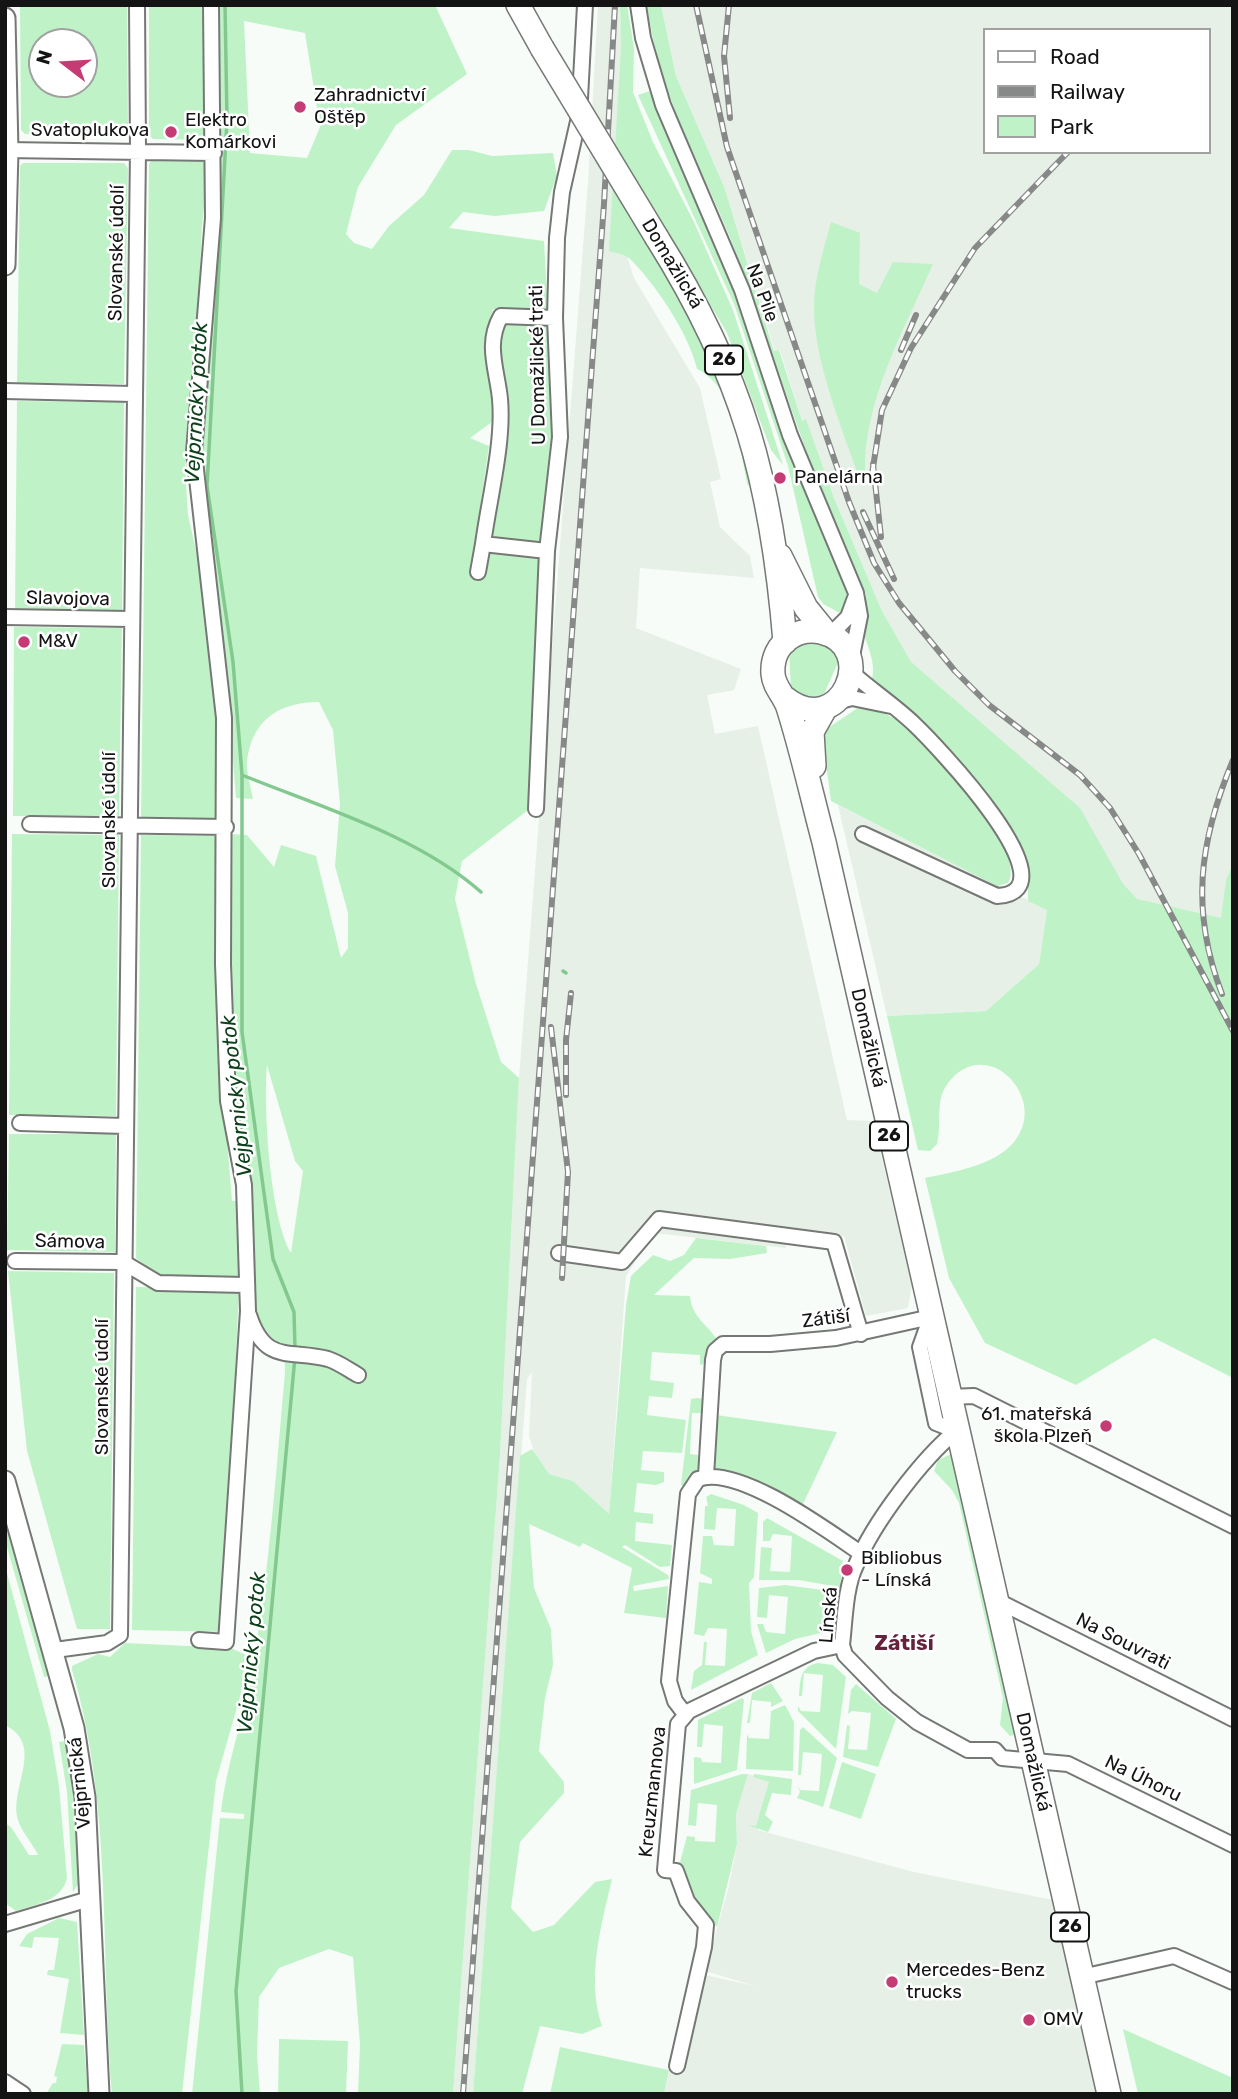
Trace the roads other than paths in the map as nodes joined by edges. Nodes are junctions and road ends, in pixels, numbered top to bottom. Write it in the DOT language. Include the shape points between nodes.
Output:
graph roads {
  1 [pos="137,5"];
  2 [pos="211,5"];
  3 [pos="518,5"];
  4 [pos="585,5"];
  5 [pos="638,5"];
  6 [pos="5,18"];
  7 [pos="138,149"];
  8 [pos="7,151"];
  9 [pos="214,153"];
  10 [pos="5,265"];
  11 [pos="555,318"];
  12 [pos="5,391"];
  13 [pos="134,394"];
  14 [pos="483,544"];
  15 [pos="775,544"];
  16 [pos="547,551"];
  17 [pos="478,572"];
  18 [pos="856,593"];
  19 [pos="5,617"];
  20 [pos="130,619"];
  21 [pos="829,634"];
  22 [pos="785,642"];
  23 [pos="851,667"];
  24 [pos="785,698"];
  25 [pos="830,705"];
  26 [pos="893,706"];
  27 [pos="536,809"];
  28 [pos="30,824"];
  29 [pos="226,827"];
  30 [pos="130,828"];
  31 [pos="863,834"];
  32 [pos="824,842"];
  33 [pos="20,1123"];
  34 [pos="125,1126"];
  35 [pos="559,1253"];
  36 [pos="15,1261"];
  37 [pos="123,1262"];
  38 [pos="245,1284"];
  39 [pos="247,1311"];
  40 [pos="931,1317"];
  41 [pos="861,1334"];
  42 [pos="358,1375"];
  43 [pos="949,1397"];
  44 [pos="956,1431"];
  45 [pos="706,1476"];
  46 [pos="5,1481"];
  47 [pos="1233,1525"];
  48 [pos="862,1553"];
  49 [pos="996,1600"];
  50 [pos="199,1640"];
  51 [pos="842,1645"];
  52 [pos="55,1650"];
  53 [pos="685,1713"];
  54 [pos="1233,1719"];
  55 [pos="1032,1760"];
  56 [pos="1233,1845"];
  57 [pos="89,1899"];
  58 [pos="5,1925"];
  59 [pos="1082,1977"];
  60 [pos="1233,1982"];
  61 [pos="677,2066"];
  62 [pos="5,2082"];
  63 [pos="23,2094"];
  64 [pos="99,2094"];
  65 [pos="1109,2094"];
  1 -- 7 [label="street, Slovanské údolí"];
  2 -- 9 [label="street"];
  3 -- 15 [label="main road, Domažlická / 26, bridge" via="705,320 733,381 763,479"];
  4 -- 11 [label="street, U Domažlické trati" via="579,117 557,238"];
  5 -- 18 [label="street, Na Pile" via="663,105 742,290 790,435"];
  6 -- 8 [label="main road"];
  7 -- 8 [label="street, Svatoplukova"];
  7 -- 9 [label="street, Svatoplukova"];
  7 -- 13 [label="street, Slovanské údolí"];
  8 -- 10 [label="main road"];
  9 -- 29 [label="street" via="213,224 194,452 222,694"];
  11 -- 14 [label="street" via="502,316 495,327 491,359 501,416"];
  11 -- 16 [label="street, U Domažlické trati" via="560,437"];
  12 -- 13 [label="street"];
  13 -- 20 [label="street, Slovanské údolí"];
  14 -- 16 [label="street"];
  14 -- 17 [label="street"];
  15 -- 21 [label="main road, Domažlická / 26" via="806,608"];
  15 -- 22 [label="main road, Domažlická / 26"];
  16 -- 27 [label="street, U Domažlické trati"];
  18 -- 21 [label="street" via="848,617"];
  18 -- 23 [label="street, Na Pile" via="860,617"];
  19 -- 20 [label="street, Slavojova"];
  20 -- 30 [label="street, Slovanské údolí"];
  21 -- 22 [label="main road" via="809,631"];
  21 -- 23 [label="main road, Domažlická / 26" via="844,646"];
  22 -- 24 [label="main road, Domažlická / 26" via="775,656 773,673"];
  23 -- 25 [label="main road, Domažlická / 26" via="846,690"];
  23 -- 26 [label="street"];
  24 -- 25 [label="main road" via="808,709"];
  24 -- 32 [label="main road, Domažlická / 26"];
  25 -- 26 [label="street" via="852,698"];
  25 -- 32 [label="main road, Domažlická / 26" via="816,720 811,741"];
  26 -- 31 [label="street" via="916,726 1004,829 1021,865 1019,886 1009,895 997,896"];
  28 -- 30 [label="street"];
  29 -- 30 [label="street"];
  29 -- 38 [label="street" via="223,964 228,1101 244,1185"];
  30 -- 34 [label="street, Slovanské údolí"];
  32 -- 40 [label="main road, Domažlická / 26"];
  33 -- 34 [label="street"];
  34 -- 37 [label="street, Slovanské údolí"];
  35 -- 41 [label="street" via="622,1262 659,1219 834,1242"];
  36 -- 37 [label="street, Sámova"];
  37 -- 38 [label="street, Sámova" via="158,1283"];
  37 -- 52 [label="street, Slovanské údolí" via="120,1635 107,1643"];
  38 -- 39 [label="street"];
  39 -- 42 [label="street" via="267,1345 286,1355 330,1359"];
  39 -- 50 [label="street" via="226,1642"];
  40 -- 41 [label="street, Zátiší"];
  40 -- 43 [label="main road, Domažlická / 26"];
  40 -- 44 [label="street" via="920,1347 929,1400 936,1423"];
  41 -- 45 [label="street, Zátiší" via="723,1344 715,1351"];
  43 -- 44 [label="main road, Domažlická / 26"];
  43 -- 47 [label="street" via="974,1396"];
  44 -- 48 [label="street, Línská" via="921,1468"];
  44 -- 49 [label="main road, Domažlická / 26"];
  45 -- 48 [label="street" via="772,1496"];
  45 -- 53 [label="street, Kreuzmannova" via="698,1479 688,1494 669,1681"];
  46 -- 52 [label="main road, Vejprnická"];
  48 -- 51 [label="street, Línská" via="852,1578"];
  49 -- 54 [label="street, Na Souvrati"];
  49 -- 55 [label="main road, Domažlická / 26"];
  51 -- 53 [label="street, Kreuzmannova" via="814,1651"];
  51 -- 55 [label="street, Línská" via="850,1663 902,1711 937,1734 968,1750 995,1750 1002,1758"];
  52 -- 57 [label="main road, Vejprnická" via="85,1797"];
  53 -- 61 [label="street, Kreuzmannova" via="676,1733 665,1870 676,1871 687,1901 706,1925"];
  55 -- 56 [label="street, Na Úhoru" via="1074,1767"];
  55 -- 59 [label="main road, Domažlická / 26"];
  57 -- 58 [label="street"];
  57 -- 64 [label="main road, Vejprnická"];
  59 -- 60 [label="street" via="1174,1956"];
  59 -- 65 [label="main road, Domažlická / 26"];
  62 -- 63 [label="street"];
}
